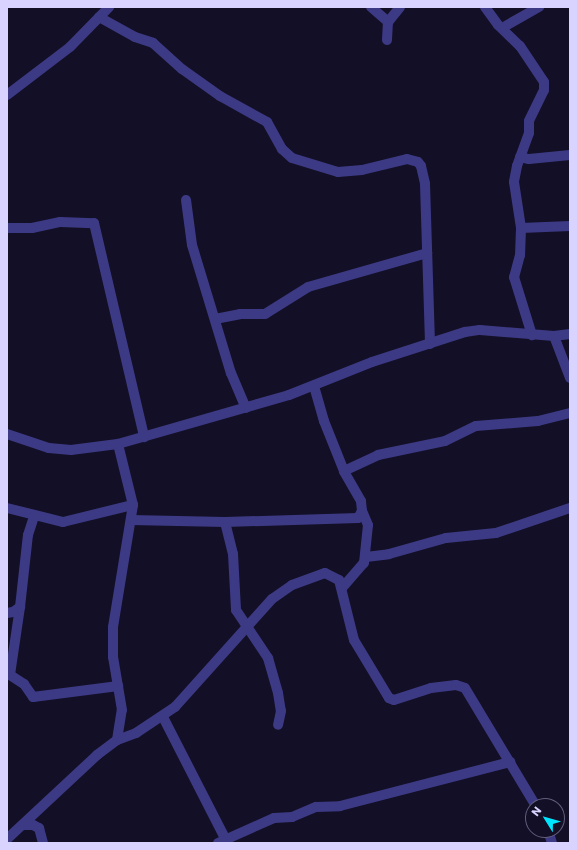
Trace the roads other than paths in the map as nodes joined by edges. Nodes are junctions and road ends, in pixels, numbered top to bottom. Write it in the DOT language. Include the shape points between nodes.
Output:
graph roads {
  1 [pos="109,7"];
  2 [pos="371,7"];
  3 [pos="400,7"];
  4 [pos="485,7"];
  5 [pos="539,7"];
  6 [pos="99,17"];
  7 [pos="388,22"];
  8 [pos="502,28"];
  9 [pos="387,40"];
  10 [pos="7,95"];
  11 [pos="570,155"];
  12 [pos="520,156"];
  13 [pos="186,200"];
  14 [pos="570,226"];
  15 [pos="7,228"];
  16 [pos="521,228"];
  17 [pos="427,253"];
  18 [pos="215,319"];
  19 [pos="570,334"];
  20 [pos="532,335"];
  21 [pos="554,336"];
  22 [pos="430,344"];
  23 [pos="570,378"];
  24 [pos="314,385"];
  25 [pos="246,408"];
  26 [pos="570,413"];
  27 [pos="7,434"];
  28 [pos="144,437"];
  29 [pos="118,444"];
  30 [pos="344,471"];
  31 [pos="133,505"];
  32 [pos="7,508"];
  33 [pos="570,508"];
  34 [pos="362,511"];
  35 [pos="34,516"];
  36 [pos="131,520"];
  37 [pos="225,522"];
  38 [pos="366,557"];
  39 [pos="342,588"];
  40 [pos="20,607"];
  41 [pos="7,613"];
  42 [pos="247,625"];
  43 [pos="118,686"];
  44 [pos="163,717"];
  45 [pos="278,725"];
  46 [pos="117,740"];
  47 [pos="510,762"];
  48 [pos="531,798"];
  49 [pos="23,825"];
  50 [pos="7,839"];
  51 [pos="222,842"];
  52 [pos="44,843"];
  1 -- 6 [label="street"];
  2 -- 7 [label="street"];
  3 -- 7 [label="street"];
  4 -- 8 [label="street"];
  5 -- 8 [label="street"];
  6 -- 10 [label="street" via="70,47"];
  6 -- 17 [label="street" via="135,37 152,43 182,69 220,96 267,122 282,149 292,158 338,172 362,170 407,159 418,162 422,166 425,184"];
  7 -- 9 [label="street"];
  8 -- 12 [label="street" via="520,46 544,82 544,90 532,111 529,133"];
  11 -- 12 [label="street" via="530,159"];
  12 -- 16 [label="street" via="514,182"];
  13 -- 18 [label="street" via="192,244"];
  14 -- 16 [label="street"];
  15 -- 28 [label="street" via="32,228 67,222 94,223"];
  16 -- 20 [label="street" via="520,255 514,278"];
  17 -- 18 [label="street" via="308,287 265,314 240,314"];
  17 -- 22 [label="street"];
  18 -- 25 [label="street" via="231,373"];
  19 -- 21 [label="street"];
  20 -- 21 [label="street"];
  20 -- 22 [label="street" via="480,330"];
  21 -- 23 [label="street"];
  22 -- 24 [label="street"];
  24 -- 25 [label="street" via="289,396"];
  24 -- 30 [label="street" via="324,421"];
  25 -- 28 [label="street"];
  26 -- 30 [label="street" via="538,421 476,426 445,441 378,455"];
  27 -- 29 [label="street" via="48,448 71,450"];
  28 -- 29 [label="street"];
  29 -- 31 [label="street" via="133,495"];
  30 -- 34 [label="street" via="356,492"];
  31 -- 35 [label="street" via="68,522"];
  31 -- 36 [label="street"];
  32 -- 35 [label="street"];
  33 -- 38 [label="street" via="496,533 446,538 388,554"];
  34 -- 37 [label="street" via="356,518 282,518"];
  34 -- 38 [label="street" via="368,526"];
  35 -- 40 [label="street" via="27,540"];
  36 -- 37 [label="street"];
  36 -- 43 [label="street" via="113,627 113,657"];
  37 -- 42 [label="street" via="233,554 236,610 238,617"];
  38 -- 39 [label="street" via="360,570"];
  39 -- 42 [label="street" via="338,580 324,573 292,585 272,599"];
  39 -- 47 [label="street" via="354,640 389,698 394,700 431,688 461,686"];
  40 -- 41 [label="street"];
  40 -- 43 [label="street" via="10,674 24,684 33,696"];
  42 -- 44 [label="street" via="188,693"];
  42 -- 45 [label="street" via="262,646 275,676 281,711"];
  43 -- 46 [label="street" via="122,710"];
  44 -- 46 [label="street" via="136,733"];
  44 -- 51 [label="street"];
  46 -- 49 [label="street" via="86,764"];
  47 -- 48 [label="street"];
  47 -- 51 [label="street" via="340,806 316,807 292,817 274,818"];
  49 -- 50 [label="street"];
  49 -- 52 [label="street" via="39,828"];
}
